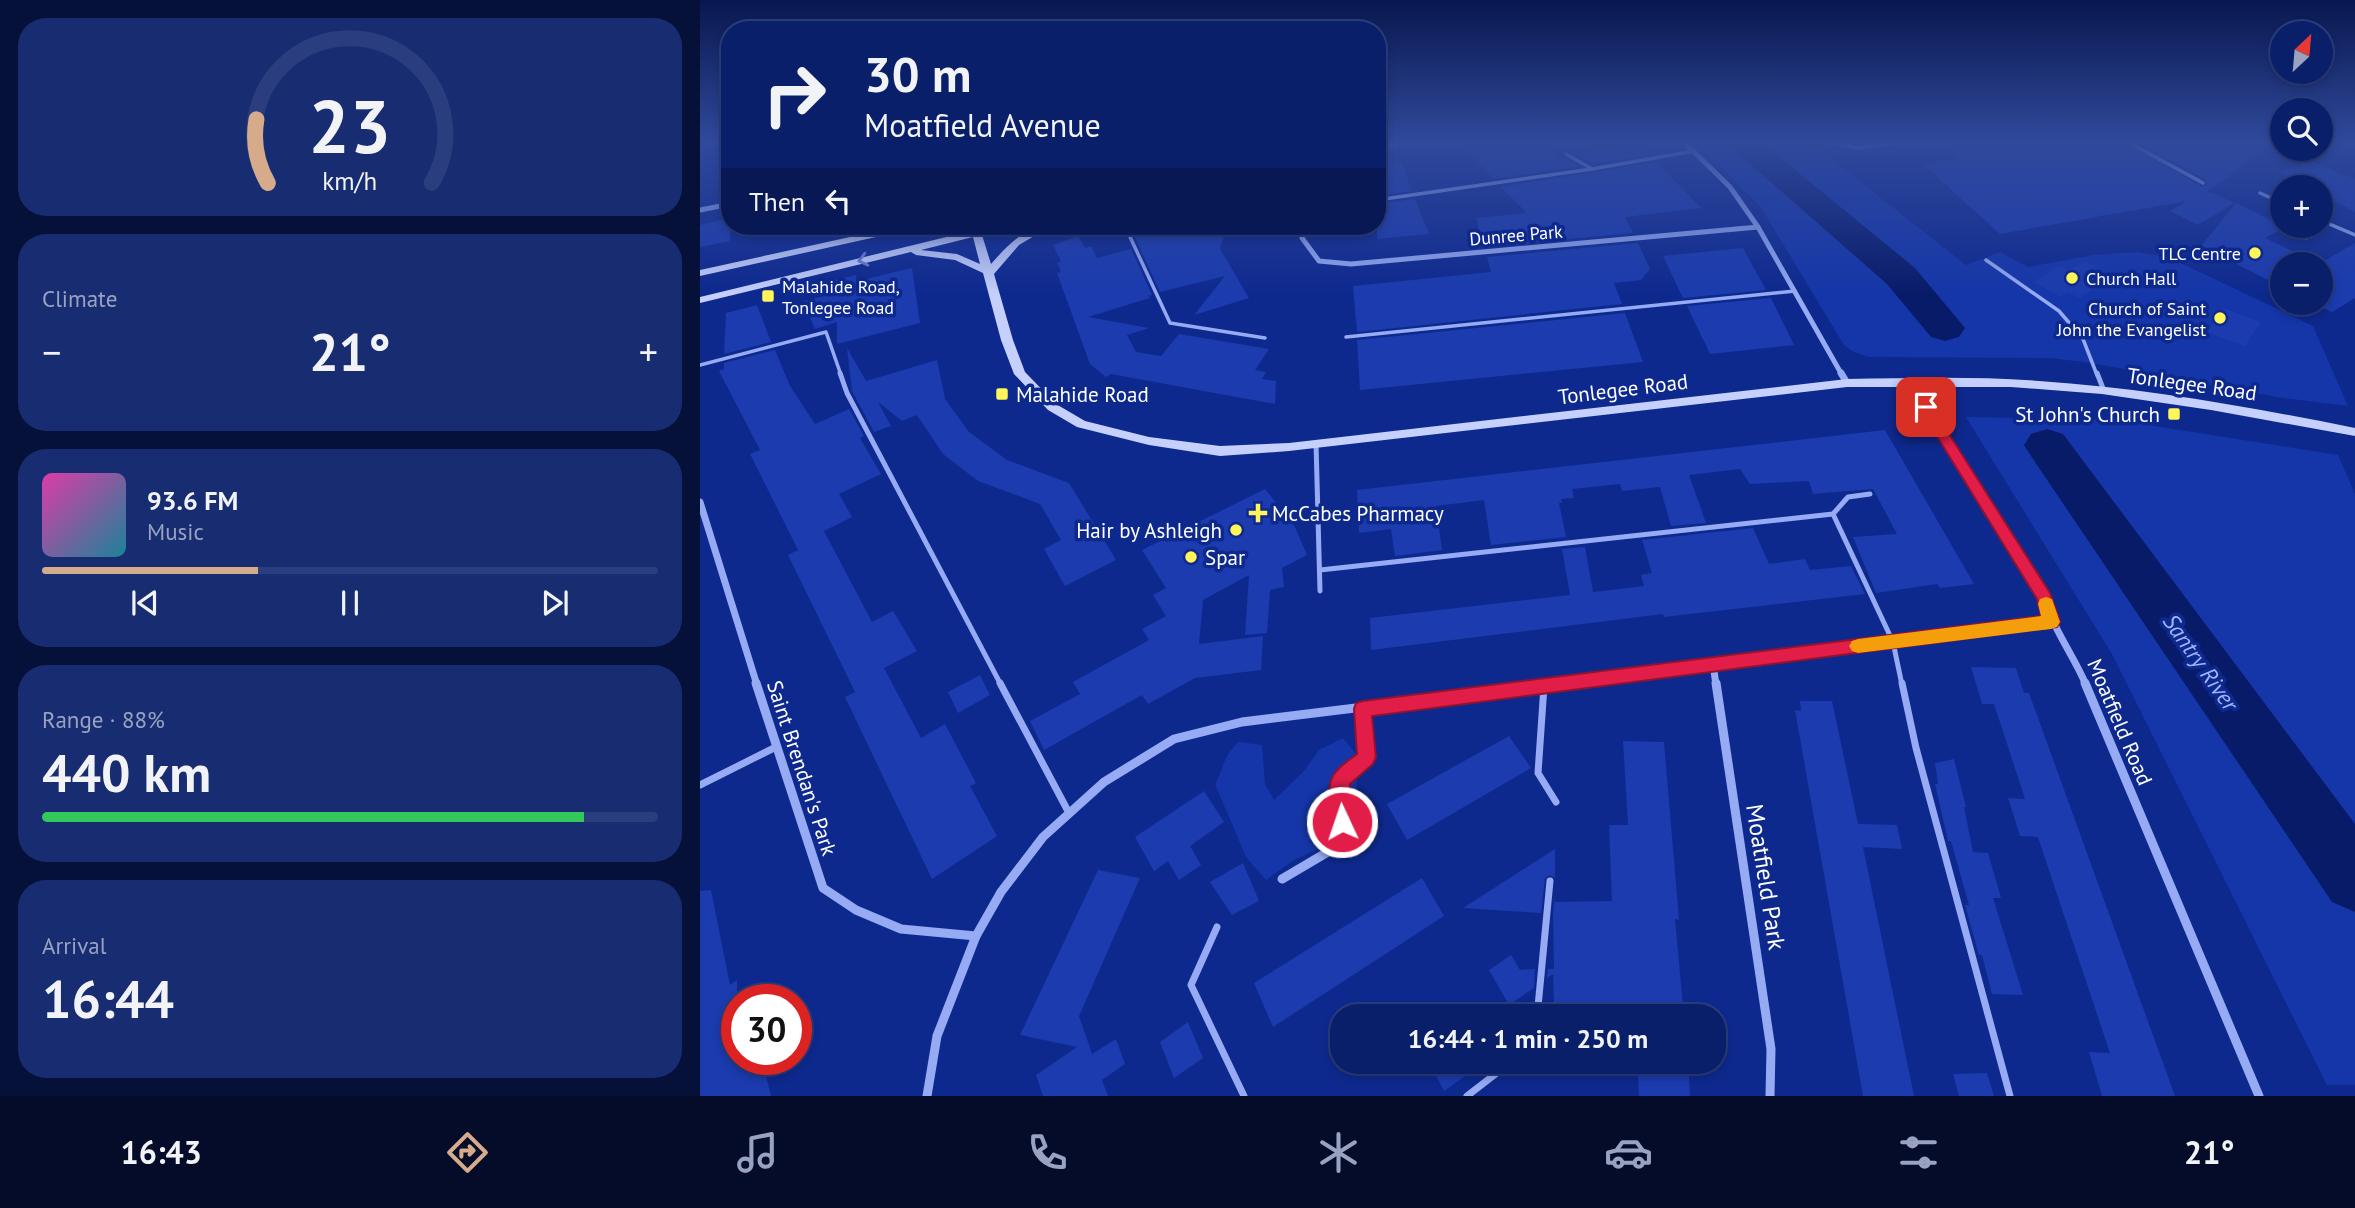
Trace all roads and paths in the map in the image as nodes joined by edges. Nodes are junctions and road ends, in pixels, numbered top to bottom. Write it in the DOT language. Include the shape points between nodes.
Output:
graph roads {
  1 [pos="1433,192"];
  2 [pos="1734,192"];
  3 [pos="2260,193"];
  4 [pos="2270,198"];
  5 [pos="1386,199"];
  6 [pos="721,206"];
  7 [pos="700,210"];
  8 [pos="2333,225"];
  9 [pos="1758,227"];
  10 [pos="850,235"];
  11 [pos="871,235"];
  12 [pos="955,235"];
  13 [pos="978,235"];
  14 [pos="1030,235"];
  15 [pos="1129,235"];
  16 [pos="1302,235"];
  17 [pos="2355,235"];
  18 [pos="896,252"];
  19 [pos="762,259"];
  20 [pos="1986,260"];
  21 [pos="990,272"];
  22 [pos="700,273"];
  23 [pos="1795,291"];
  24 [pos="700,300"];
  25 [pos="1346,337"];
  26 [pos="1265,338"];
  27 [pos="700,365"];
  28 [pos="1909,382"];
  29 [pos="1847,383"];
  30 [pos="2104,391"];
  31 [pos="2355,432"];
  32 [pos="1316,443"];
  33 [pos="1870,494"];
  34 [pos="700,502"];
  35 [pos="1833,514"];
  36 [pos="1320,570"];
  37 [pos="1320,591"];
  38 [pos="2051,622"];
  39 [pos="1893,642"];
  40 [pos="1713,664"];
  41 [pos="1544,686"];
  42 [pos="1363,709"];
  43 [pos="776,747"];
  44 [pos="700,785"];
  45 [pos="1556,802"];
  46 [pos="1069,813"];
  47 [pos="1282,879"];
  48 [pos="1550,881"];
  49 [pos="1217,927"];
  50 [pos="976,936"];
  51 [pos="1538,1004"];
  52 [pos="1495,1074"];
  53 [pos="927,1096"];
  54 [pos="1244,1096"];
  55 [pos="1467,1096"];
  56 [pos="1770,1096"];
  57 [pos="2010,1096"];
  58 [pos="2259,1096"];
  1 -- 5 [label="lane"];
  2 -- 9 [label="street"];
  3 -- 4 [label="lane"];
  6 -- 7 [label="street"];
  8 -- 17 [label="lane"];
  9 -- 16 [label="street, Dunree Park" via="1351,264 1319,261"];
  9 -- 23 [label="street"];
  10 -- 19 [label="main road"];
  11 -- 19 [label="main road"];
  12 -- 18 [label="main road"];
  13 -- 21 [label="main road, Tonlegee Road"];
  14 -- 21 [label="main road" via="1015,243"];
  15 -- 26 [label="lane" via="1170,323"];
  18 -- 21 [label="main road" via="957,257"];
  18 -- 24 [label="main road, one-way"];
  19 -- 22 [label="main road"];
  20 -- 30 [label="lane" via="2059,312 2083,339"];
  21 -- 32 [label="main road, Tonlegee Road" via="1020,374 1052,407 1081,424 1149,441 1220,451"];
  23 -- 25 [label="lane"];
  23 -- 29 [label="street"];
  27 -- 46 [label="lane" via="826,332 847,393"];
  28 -- 29 [label="main road, Tonlegee Road"];
  28 -- 30 [label="main road, Tonlegee Road"];
  28 -- 38 [label="street, Moatfield Road" via="2045,598"];
  29 -- 32 [label="main road, Tonlegee Road"];
  30 -- 31 [label="main road, Tonlegee Road" via="2226,406"];
  32 -- 36 [label="lane"];
  33 -- 35 [label="lane" via="1848,497"];
  34 -- 43 [label="street, Saint Brendan's Park"];
  35 -- 36 [label="lane"];
  35 -- 39 [label="lane"];
  36 -- 37 [label="lane"];
  38 -- 39 [label="street"];
  38 -- 58 [label="street, Moatfield Road" via="2075,659"];
  39 -- 40 [label="street"];
  39 -- 57 [label="lane" via="1916,748"];
  40 -- 41 [label="street"];
  40 -- 56 [label="street, Moatfield Park" via="1770,1049"];
  41 -- 42 [label="street"];
  41 -- 45 [label="lane" via="1538,773"];
  42 -- 46 [label="street" via="1242,722 1174,739 1104,782"];
  42 -- 47 [label="street" via="1367,757 1340,780 1343,843"];
  43 -- 44 [label="lane"];
  43 -- 50 [label="street, Saint Brendan's Park" via="823,888 856,910 901,929"];
  46 -- 50 [label="street" via="1043,837 1001,892"];
  48 -- 51 [label="lane"];
  49 -- 54 [label="lane" via="1191,985"];
  50 -- 53 [label="street" via="937,1036"];
  52 -- 55 [label="lane"];
}
